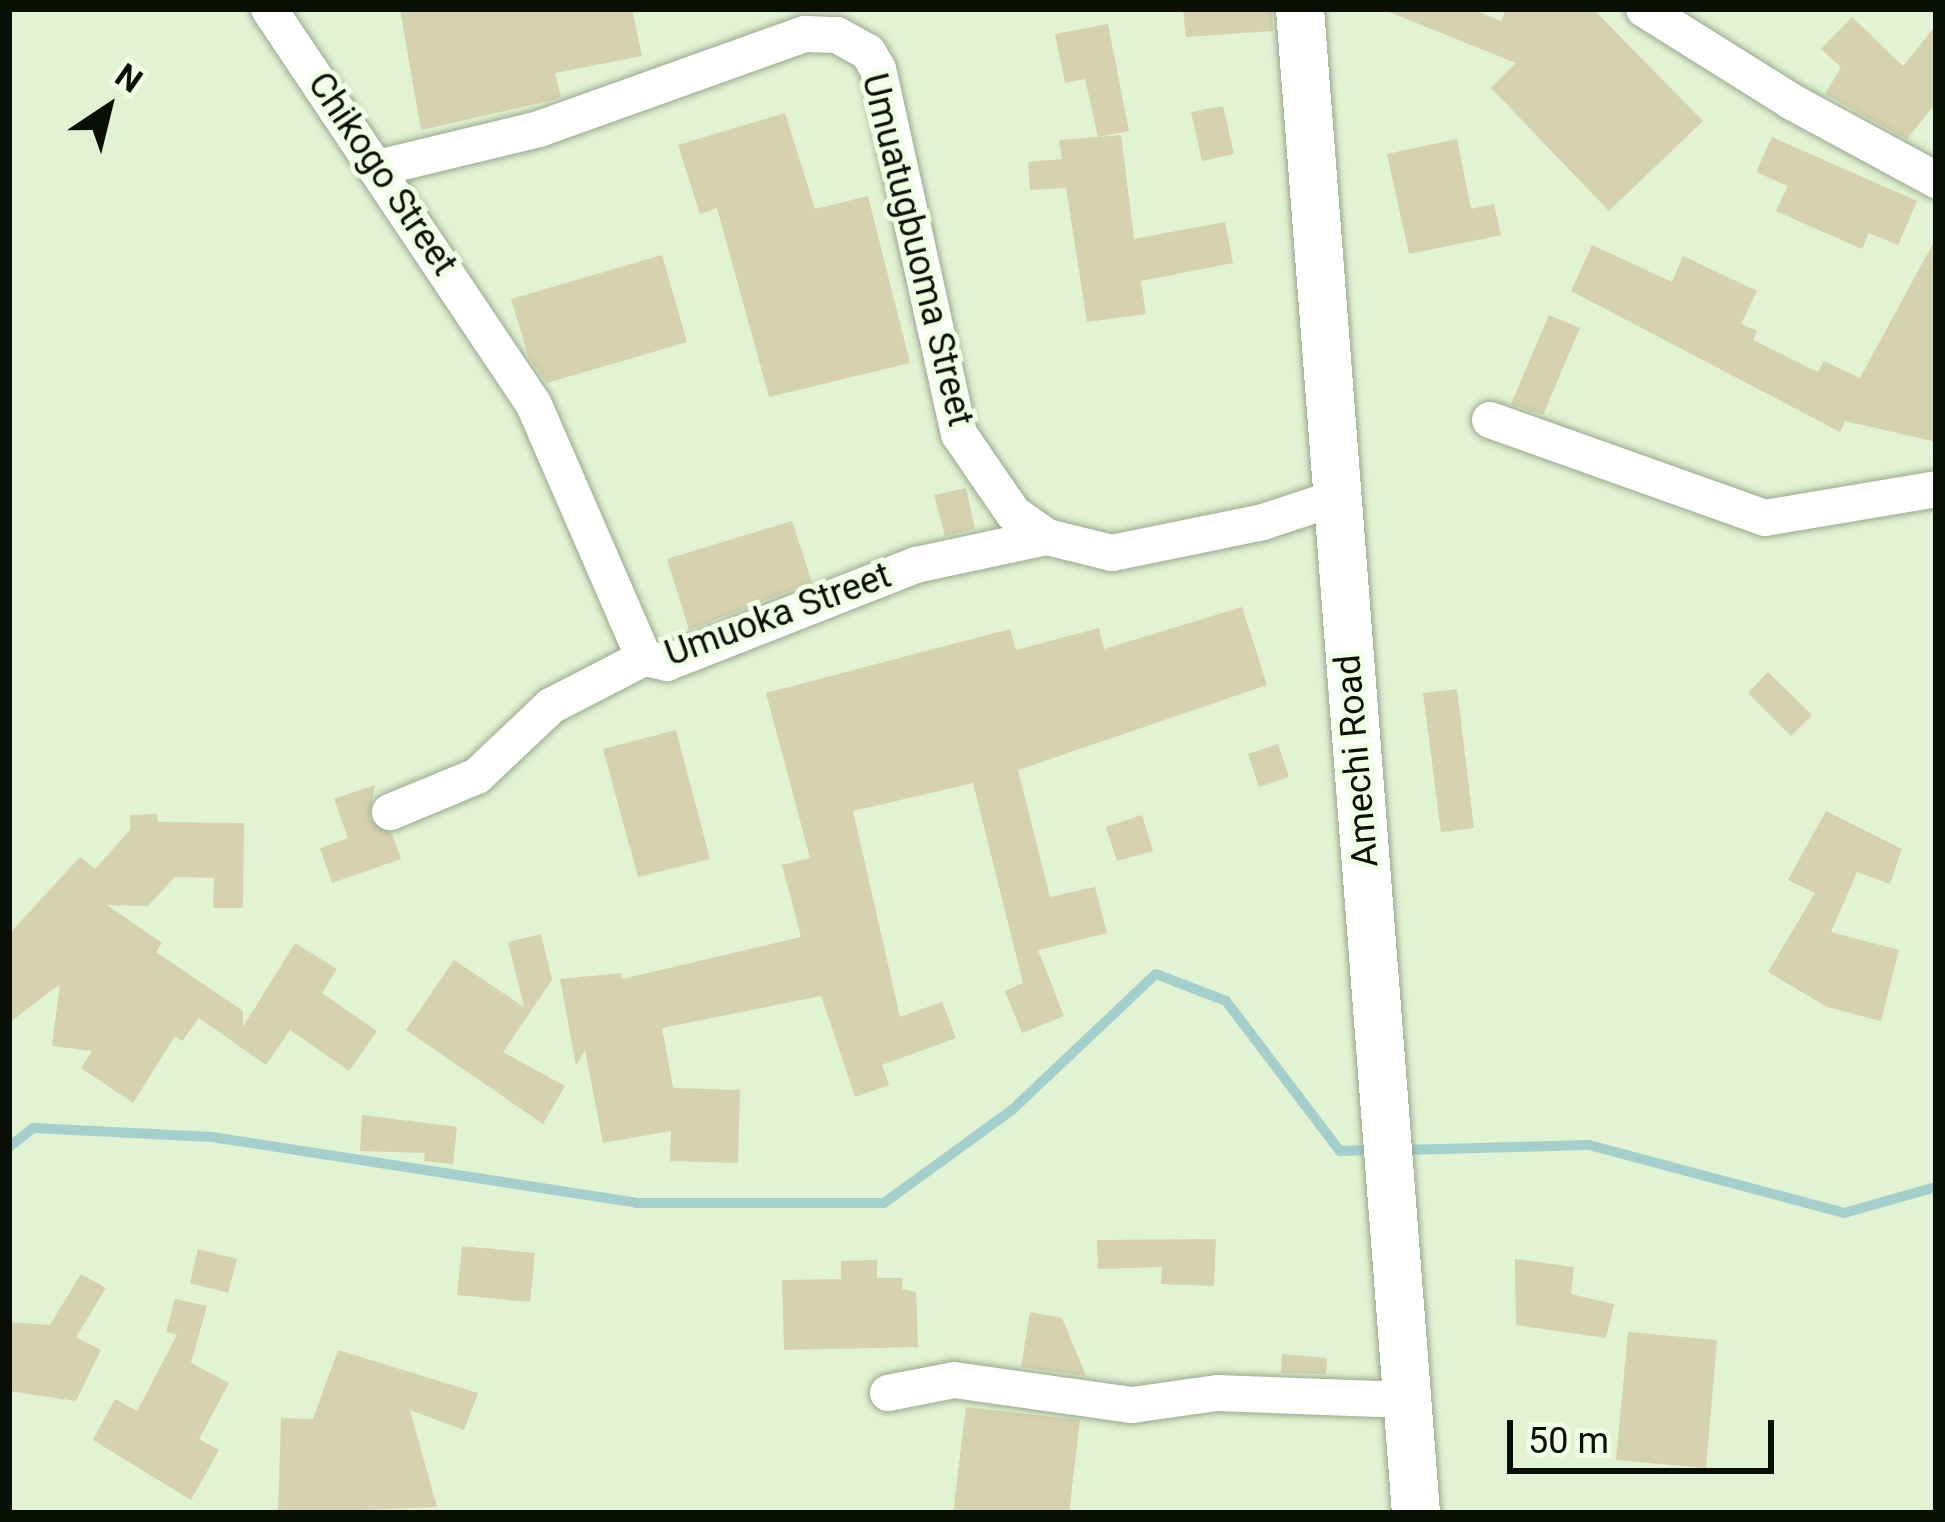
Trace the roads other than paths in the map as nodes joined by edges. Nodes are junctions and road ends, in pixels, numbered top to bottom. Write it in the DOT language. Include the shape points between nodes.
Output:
graph roads {
  1 [pos="269,9"];
  2 [pos="1300,9"];
  3 [pos="1644,9"];
  4 [pos="836,22"];
  5 [pos="382,166"];
  6 [pos="1936,180"];
  7 [pos="491,341"];
  8 [pos="1490,420"];
  9 [pos="1936,489"];
  10 [pos="1336,497"];
  11 [pos="1047,537"];
  12 [pos="644,658"];
  13 [pos="390,812"];
  14 [pos="888,1393"];
  15 [pos="1408,1400"];
  16 [pos="1416,1513"];
  1 -- 5 [label="street, Chikogo Street"];
  2 -- 10 [label="main road, Amechi Road"];
  3 -- 6 [label="street" via="1792,103"];
  4 -- 5 [label="street" via="539,129"];
  4 -- 11 [label="street, Umuatugbuoma Street" via="878,69 959,434 1001,501"];
  5 -- 7 [label="street, Chikogo Street"];
  7 -- 12 [label="street, Umuoka Street" via="535,405"];
  8 -- 9 [label="street" via="1765,518"];
  10 -- 11 [label="street, Umuatugbuoma Street" via="1136,550 1089,551"];
  10 -- 15 [label="main road, Amechi Road"];
  11 -- 12 [label="street, Umuoka Street" via="896,571 667,663"];
  12 -- 13 [label="street" via="551,706 477,776"];
  14 -- 15 [label="street" via="954,1380 1132,1406 1217,1393"];
  15 -- 16 [label="main road, Amechi Road"];
}
